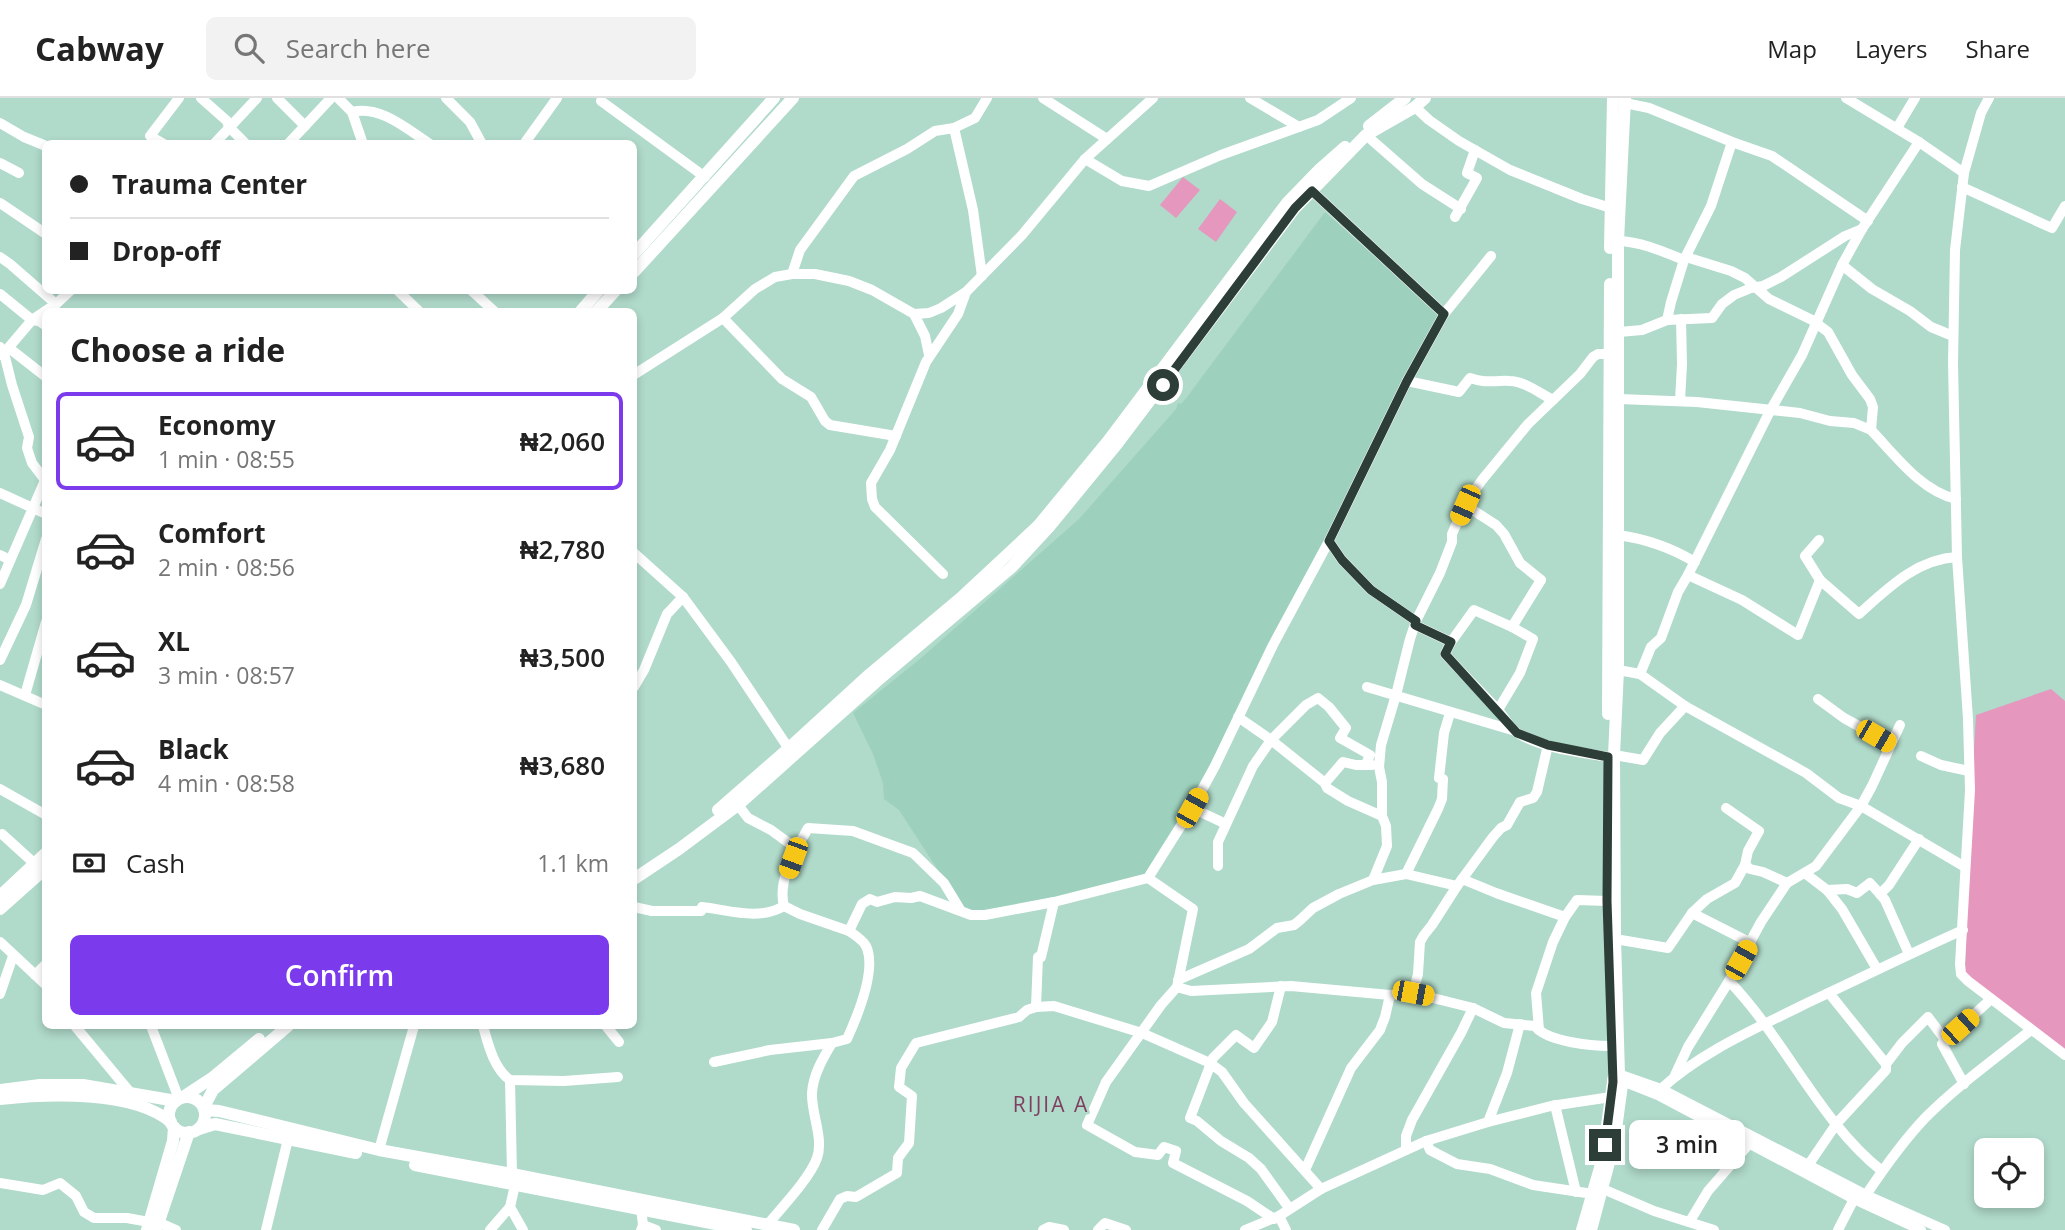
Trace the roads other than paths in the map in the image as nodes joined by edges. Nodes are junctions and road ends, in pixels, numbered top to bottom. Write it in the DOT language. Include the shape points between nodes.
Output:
graph roads {
  1 [pos="180,98"];
  2 [pos="201,98"];
  3 [pos="257,98"];
  4 [pos="277,98"];
  5 [pos="331,98"];
  6 [pos="338,98"];
  7 [pos="446,98"];
  8 [pos="557,98"];
  9 [pos="774,98"];
  10 [pos="793,98"];
  11 [pos="987,98"];
  12 [pos="1043,98"];
  13 [pos="1153,98"];
  14 [pos="1250,98"];
  15 [pos="1351,98"];
  16 [pos="1846,98"];
  17 [pos="1915,98"];
  18 [pos="1989,98"];
  19 [pos="601,100"];
  20 [pos="1621,100"];
  21 [pos="1415,101"];
  22 [pos="352,112"];
  23 [pos="0,123"];
  24 [pos="305,126"];
  25 [pos="229,127"];
  26 [pos="1298,127"];
  27 [pos="954,128"];
  28 [pos="1897,128"];
  29 [pos="1366,135"];
  30 [pos="1107,139"];
  31 [pos="157,140"];
  32 [pos="218,140"];
  33 [pos="242,140"];
  34 [pos="292,140"];
  35 [pos="362,140"];
  36 [pos="424,140"];
  37 [pos="480,140"];
  38 [pos="527,140"];
  39 [pos="1732,142"];
  40 [pos="1919,142"];
  41 [pos="42,144"];
  42 [pos="1475,150"];
  43 [pos="1085,159"];
  44 [pos="0,163"];
  45 [pos="19,173"];
  46 [pos="1964,173"];
  47 [pos="705,177"];
  48 [pos="1962,187"];
  49 [pos="1312,191"];
  50 [pos="0,203"];
  51 [pos="2065,206"];
  52 [pos="1611,208"];
  53 [pos="1865,225"];
  54 [pos="2052,228"];
  55 [pos="42,231"];
  56 [pos="2065,232"];
  57 [pos="1618,241"];
  58 [pos="637,251"];
  59 [pos="1491,256"];
  60 [pos="0,257"];
  61 [pos="1685,259"];
  62 [pos="1842,265"];
  63 [pos="637,269"];
  64 [pos="792,274"];
  65 [pos="982,276"];
  66 [pos="1755,288"];
  67 [pos="42,292"];
  68 [pos="966,292"];
  69 [pos="0,294"];
  70 [pos="44,294"];
  71 [pos="67,294"];
  72 [pos="401,294"];
  73 [pos="475,294"];
  74 [pos="596,294"];
  75 [pos="612,294"];
  76 [pos="56,304"];
  77 [pos="50,308"];
  78 [pos="416,308"];
  79 [pos="491,308"];
  80 [pos="583,308"];
  81 [pos="600,308"];
  82 [pos="42,313"];
  83 [pos="914,314"];
  84 [pos="1444,314"];
  85 [pos="723,318"];
  86 [pos="1681,319"];
  87 [pos="32,320"];
  88 [pos="1667,320"];
  89 [pos="42,323"];
  90 [pos="1816,323"];
  91 [pos="1619,332"];
  92 [pos="1954,336"];
  93 [pos="3,351"];
  94 [pos="1609,354"];
  95 [pos="929,355"];
  96 [pos="637,372"];
  97 [pos="42,375"];
  98 [pos="1407,381"];
  99 [pos="1619,399"];
  100 [pos="1553,400"];
  101 [pos="1680,401"];
  102 [pos="1770,411"];
  103 [pos="1871,430"];
  104 [pos="896,436"];
  105 [pos="42,475"];
  106 [pos="42,486"];
  107 [pos="0,493"];
  108 [pos="1956,499"];
  109 [pos="1465,505"];
  110 [pos="33,509"];
  111 [pos="42,512"];
  112 [pos="1618,536"];
  113 [pos="1819,540"];
  114 [pos="1329,541"];
  115 [pos="42,551"];
  116 [pos="637,555"];
  117 [pos="5,557"];
  118 [pos="1957,557"];
  119 [pos="1695,562"];
  120 [pos="943,574"];
  121 [pos="1688,575"];
  122 [pos="1820,580"];
  123 [pos="0,584"];
  124 [pos="683,597"];
  125 [pos="1415,623"];
  126 [pos="1512,627"];
  127 [pos="42,636"];
  128 [pos="1451,642"];
  129 [pos="0,660"];
  130 [pos="1618,670"];
  131 [pos="1640,674"];
  132 [pos="637,682"];
  133 [pos="0,685"];
  134 [pos="1367,687"];
  135 [pos="25,695"];
  136 [pos="1396,695"];
  137 [pos="1818,699"];
  138 [pos="42,703"];
  139 [pos="1685,706"];
  140 [pos="1498,710"];
  141 [pos="1450,713"];
  142 [pos="1238,717"];
  143 [pos="1900,725"];
  144 [pos="1513,730"];
  145 [pos="1270,740"];
  146 [pos="1891,744"];
  147 [pos="1548,745"];
  148 [pos="791,753"];
  149 [pos="1611,756"];
  150 [pos="1921,756"];
  151 [pos="1366,764"];
  152 [pos="1379,767"];
  153 [pos="1969,771"];
  154 [pos="1325,782"];
  155 [pos="0,789"];
  156 [pos="738,805"];
  157 [pos="1861,806"];
  158 [pos="1192,808"];
  159 [pos="1726,808"];
  160 [pos="42,813"];
  161 [pos="1382,816"];
  162 [pos="1226,824"];
  163 [pos="2,834"];
  164 [pos="1919,839"];
  165 [pos="797,849"];
  166 [pos="1745,865"];
  167 [pos="40,866"];
  168 [pos="1218,866"];
  169 [pos="1965,867"];
  170 [pos="637,868"];
  171 [pos="1406,874"];
  172 [pos="1806,874"];
  173 [pos="637,877"];
  174 [pos="1148,878"];
  175 [pos="1373,880"];
  176 [pos="1459,882"];
  177 [pos="1787,883"];
  178 [pos="1827,890"];
  179 [pos="1880,894"];
  180 [pos="0,896"];
  181 [pos="1607,901"];
  182 [pos="1054,902"];
  183 [pos="785,906"];
  184 [pos="637,908"];
  185 [pos="0,909"];
  186 [pos="961,911"];
  187 [pos="1692,913"];
  188 [pos="1565,917"];
  189 [pos="1963,930"];
  190 [pos="849,932"];
  191 [pos="1615,939"];
  192 [pos="0,942"];
  193 [pos="1751,943"];
  194 [pos="1909,954"];
  195 [pos="13,956"];
  196 [pos="42,968"];
  197 [pos="1877,969"];
  198 [pos="35,975"];
  199 [pos="42,981"];
  200 [pos="1729,981"];
  201 [pos="1178,983"];
  202 [pos="1282,986"];
  203 [pos="1413,993"];
  204 [pos="1829,993"];
  205 [pos="0,995"];
  206 [pos="1390,995"];
  207 [pos="1991,999"];
  208 [pos="1036,1007"];
  209 [pos="1474,1008"];
  210 [pos="1520,1024"];
  211 [pos="1765,1024"];
  212 [pos="77,1029"];
  213 [pos="152,1029"];
  214 [pos="272,1029"];
  215 [pos="284,1029"];
  216 [pos="413,1029"];
  217 [pos="484,1029"];
  218 [pos="608,1029"];
  219 [pos="2031,1030"];
  220 [pos="1539,1031"];
  221 [pos="1142,1032"];
  222 [pos="1946,1041"];
  223 [pos="619,1042"];
  224 [pos="832,1043"];
  225 [pos="1611,1046"];
  226 [pos="2065,1055"];
  227 [pos="714,1062"];
  228 [pos="1210,1063"];
  229 [pos="1886,1064"];
  230 [pos="1675,1075"];
  231 [pos="618,1077"];
  232 [pos="510,1080"];
  233 [pos="1619,1080"];
  234 [pos="1964,1084"];
  235 [pos="1661,1089"];
  236 [pos="0,1090"];
  237 [pos="129,1091"];
  238 [pos="1611,1097"];
  239 [pos="0,1099"];
  240 [pos="179,1099"];
  241 [pos="1555,1105"];
  242 [pos="204,1108"];
  243 [pos="1488,1122"];
  244 [pos="1837,1123"];
  245 [pos="173,1124"];
  246 [pos="194,1131"];
  247 [pos="288,1139"];
  248 [pos="1426,1141"];
  249 [pos="1749,1144"];
  250 [pos="379,1150"];
  251 [pos="1406,1150"];
  252 [pos="1808,1164"];
  253 [pos="1305,1170"];
  254 [pos="1882,1171"];
  255 [pos="513,1179"];
  256 [pos="0,1183"];
  257 [pos="1321,1189"];
  258 [pos="1576,1192"];
  259 [pos="1598,1192"];
  260 [pos="1866,1195"];
  261 [pos="1854,1199"];
  262 [pos="510,1207"];
  263 [pos="641,1208"];
  264 [pos="1289,1208"];
  265 [pos="1276,1218"];
  266 [pos="1690,1221"];
  267 [pos="768,1224"];
  268 [pos="153,1226"];
  269 [pos="699,1226"];
  270 [pos="642,1227"];
  271 [pos="1904,1228"];
  272 [pos="176,1230"];
  273 [pos="266,1230"];
  274 [pos="490,1230"];
  275 [pos="523,1230"];
  276 [pos="656,1230"];
  277 [pos="746,1230"];
  278 [pos="794,1230"];
  279 [pos="822,1230"];
  280 [pos="1043,1230"];
  281 [pos="1064,1230"];
  282 [pos="1098,1230"];
  283 [pos="1126,1230"];
  284 [pos="1245,1230"];
  285 [pos="1286,1230"];
  286 [pos="1582,1230"];
  287 [pos="1591,1230"];
  288 [pos="1714,1230"];
  289 [pos="1838,1230"];
  290 [pos="1921,1230"];
  291 [pos="1945,1230"];
  1 -- 31 [label="street" via="150,136"];
  2 -- 25 [label="street"];
  3 -- 25 [label="street"];
  4 -- 24 [label="street"];
  5 -- 24 [label="street"];
  6 -- 22 [label="street"];
  7 -- 37 [label="street" via="471,122"];
  8 -- 38 [label="street"];
  9 -- 47 [label="main road"];
  10 -- 63 [label="main road"];
  11 -- 27 [label="street" via="975,118"];
  12 -- 30 [label="street"];
  13 -- 30 [label="street"];
  14 -- 26 [label="street"];
  15 -- 26 [label="street"];
  16 -- 28 [label="street"];
  17 -- 28 [label="street"];
  18 -- 46 [label="street"];
  19 -- 47 [label="street"];
  20 -- 39 [label="street"];
  20 -- 52 [label="main road"];
  20 -- 57 [label="main road"];
  21 -- 29 [label="main road"];
  21 -- 42 [label="street" via="1429,120"];
  21 -- 148 [label="main road" via="1370,125 1287,203 1108,441 1038,526 870,674"];
  22 -- 35 [label="street"];
  22 -- 36 [label="street" via="361,109 390,118"];
  23 -- 41 [label="street"];
  24 -- 34 [label="street"];
  25 -- 32 [label="street"];
  25 -- 33 [label="street"];
  26 -- 43 [label="street" via="1150,186 1122,181"];
  27 -- 64 [label="street" via="935,131 854,176 800,250"];
  27 -- 65 [label="street" via="973,209"];
  28 -- 40 [label="street"];
  29 -- 42 [label="street" via="1458,213 1477,178 1467,173"];
  29 -- 49 [label="main road"];
  30 -- 43 [label="street"];
  39 -- 53 [label="street" via="1772,156"];
  39 -- 61 [label="street" via="1711,206"];
  40 -- 46 [label="street"];
  40 -- 53 [label="street"];
  42 -- 52 [label="street" via="1526,177"];
  43 -- 65 [label="street"];
  44 -- 45 [label="street"];
  46 -- 48 [label="street"];
  47 -- 58 [label="main road"];
  48 -- 54 [label="street"];
  48 -- 92 [label="street" via="1955,250"];
  49 -- 84 [label="street"];
  49 -- 148 [label="main road" via="1042,535 1012,567"];
  50 -- 55 [label="street"];
  51 -- 54 [label="street"];
  52 -- 94 [label="main road"];
  53 -- 62 [label="street"];
  53 -- 66 [label="street"];
  54 -- 56 [label="street"];
  57 -- 61 [label="street"];
  57 -- 91 [label="main road"];
  59 -- 84 [label="street"];
  60 -- 67 [label="street"];
  61 -- 66 [label="street" via="1731,271"];
  61 -- 88 [label="street"];
  62 -- 90 [label="street"];
  62 -- 92 [label="street" via="1931,327"];
  64 -- 83 [label="street" via="849,281"];
  64 -- 85 [label="street" via="775,277 755,289"];
  65 -- 68 [label="street"];
  66 -- 86 [label="street" via="1729,298 1712,318"];
  66 -- 90 [label="street"];
  68 -- 83 [label="street" via="941,308"];
  68 -- 95 [label="street" via="958,314"];
  69 -- 87 [label="street"];
  70 -- 76 [label="street"];
  71 -- 76 [label="street"];
  72 -- 78 [label="street"];
  73 -- 79 [label="street"];
  74 -- 80 [label="main road"];
  75 -- 81 [label="main road"];
  76 -- 77 [label="street"];
  82 -- 87 [label="street"];
  83 -- 95 [label="street"];
  84 -- 98 [label="street"];
  85 -- 96 [label="street"];
  85 -- 104 [label="street" via="782,379 811,397 830,425"];
  86 -- 88 [label="street"];
  86 -- 101 [label="street"];
  87 -- 89 [label="street"];
  87 -- 93 [label="street"];
  88 -- 91 [label="street" via="1642,330"];
  90 -- 102 [label="street"];
  90 -- 103 [label="street" via="1828,332 1870,399"];
  91 -- 99 [label="main road"];
  92 -- 108 [label="street"];
  93 -- 97 [label="street"];
  93 -- 105 [label="street" via="29,437 27,449"];
  94 -- 100 [label="street" via="1593,356"];
  94 -- 149 [label="main road"];
  95 -- 104 [label="street"];
  98 -- 100 [label="street" via="1459,392 1470,378 1484,383 1515,381"];
  98 -- 114 [label="street"];
  99 -- 101 [label="street"];
  99 -- 112 [label="main road"];
  100 -- 109 [label="street" via="1528,424"];
  101 -- 102 [label="street"];
  102 -- 103 [label="street" via="1808,414"];
  102 -- 119 [label="street"];
  103 -- 108 [label="street" via="1933,490"];
  104 -- 120 [label="street" via="872,483 872,499"];
  106 -- 110 [label="street"];
  107 -- 110 [label="street"];
  108 -- 118 [label="street"];
  109 -- 125 [label="street" via="1440,573"];
  109 -- 126 [label="street" via="1496,525 1520,563 1541,580"];
  110 -- 111 [label="street"];
  110 -- 117 [label="street"];
  112 -- 119 [label="street" via="1655,542"];
  112 -- 130 [label="main road"];
  113 -- 122 [label="street" via="1805,556"];
  114 -- 125 [label="street" via="1371,590"];
  114 -- 142 [label="street"];
  115 -- 129 [label="street" via="26,605"];
  116 -- 124 [label="street"];
  117 -- 123 [label="street"];
  118 -- 122 [label="street" via="1916,568 1859,614"];
  118 -- 153 [label="street"];
  119 -- 121 [label="street"];
  121 -- 122 [label="street" via="1742,600 1798,635"];
  121 -- 131 [label="street"];
  124 -- 132 [label="street" via="667,614"];
  124 -- 148 [label="street"];
  125 -- 128 [label="street"];
  125 -- 136 [label="street"];
  126 -- 128 [label="street" via="1474,610"];
  126 -- 140 [label="street" via="1532,639 1520,673"];
  127 -- 135 [label="street"];
  128 -- 140 [label="street" via="1445,654"];
  130 -- 131 [label="street"];
  130 -- 149 [label="main road"];
  131 -- 139 [label="street"];
  133 -- 135 [label="street"];
  134 -- 136 [label="street"];
  135 -- 138 [label="street"];
  136 -- 141 [label="street"];
  136 -- 152 [label="street"];
  137 -- 146 [label="street"];
  139 -- 149 [label="street" via="1643,760"];
  139 -- 157 [label="street" via="1806,773 1839,799"];
  140 -- 144 [label="street"];
  141 -- 144 [label="street"];
  141 -- 171 [label="street" via="1439,778 1443,779 1442,799"];
  142 -- 145 [label="street"];
  142 -- 158 [label="street"];
  143 -- 146 [label="street"];
  144 -- 147 [label="street"];
  145 -- 151 [label="street" via="1318,698 1343,722 1346,728 1340,738 1370,755"];
  145 -- 154 [label="street"];
  145 -- 162 [label="street"];
  146 -- 157 [label="street"];
  147 -- 149 [label="street"];
  147 -- 176 [label="street" via="1533,798 1520,802 1507,825"];
  148 -- 156 [label="main road"];
  148 -- 170 [label="main road"];
  149 -- 181 [label="main road"];
  149 -- 191 [label="main road"];
  150 -- 153 [label="street"];
  151 -- 152 [label="street"];
  151 -- 154 [label="street" via="1343,762"];
  152 -- 161 [label="street"];
  153 -- 169 [label="street"];
  154 -- 161 [label="street" via="1348,801"];
  155 -- 160 [label="street"];
  156 -- 165 [label="street" via="748,818"];
  156 -- 173 [label="main road"];
  157 -- 164 [label="street"];
  157 -- 172 [label="street"];
  158 -- 162 [label="street"];
  158 -- 174 [label="street"];
  159 -- 166 [label="street" via="1759,831"];
  161 -- 175 [label="street" via="1387,846"];
  162 -- 168 [label="street" via="1218,842"];
  163 -- 167 [label="street"];
  164 -- 169 [label="street"];
  164 -- 179 [label="street"];
  165 -- 183 [label="street" via="783,886"];
  165 -- 186 [label="street" via="808,828 824,828 853,831 913,853 944,883"];
  166 -- 177 [label="street"];
  166 -- 187 [label="street" via="1735,883"];
  167 -- 180 [label="main road"];
  167 -- 185 [label="main road"];
  169 -- 189 [label="street"];
  171 -- 175 [label="street"];
  171 -- 176 [label="street"];
  172 -- 177 [label="street"];
  172 -- 178 [label="street"];
  174 -- 182 [label="street"];
  174 -- 201 [label="street" via="1192,909"];
  175 -- 201 [label="street" via="1313,908 1294,925 1278,928 1250,949"];
  176 -- 188 [label="street"];
  176 -- 203 [label="street" via="1420,942"];
  177 -- 193 [label="street"];
  178 -- 179 [label="street" via="1857,893 1870,883"];
  178 -- 197 [label="street"];
  179 -- 194 [label="street"];
  181 -- 188 [label="street" via="1577,900"];
  181 -- 225 [label="main road"];
  182 -- 186 [label="street" via="977,916"];
  182 -- 208 [label="street" via="1038,957"];
  183 -- 184 [label="street" via="772,913 744,914 702,907 701,911"];
  183 -- 190 [label="street"];
  186 -- 190 [label="street" via="920,896 866,900"];
  187 -- 191 [label="street" via="1668,947"];
  187 -- 193 [label="street"];
  188 -- 220 [label="street" via="1536,993"];
  189 -- 194 [label="street"];
  189 -- 207 [label="street" via="1961,974"];
  190 -- 224 [label="street" via="867,948 868,970 847,1039"];
  191 -- 233 [label="main road"];
  192 -- 195 [label="street"];
  193 -- 200 [label="street"];
  194 -- 197 [label="street"];
  195 -- 198 [label="street"];
  195 -- 205 [label="street"];
  196 -- 198 [label="street"];
  197 -- 204 [label="street"];
  198 -- 199 [label="street"];
  200 -- 211 [label="street"];
  200 -- 230 [label="street"];
  201 -- 202 [label="street" via="1191,991"];
  201 -- 221 [label="street"];
  202 -- 206 [label="street"];
  202 -- 228 [label="street" via="1272,1022 1254,1048 1236,1035"];
  203 -- 206 [label="street"];
  203 -- 209 [label="street"];
  204 -- 211 [label="street"];
  204 -- 229 [label="street"];
  206 -- 253 [label="street" via="1380,1030 1351,1068"];
  207 -- 219 [label="street"];
  207 -- 222 [label="street"];
  208 -- 221 [label="street" via="1054,1006"];
  208 -- 279 [label="street" via="1019,1017 916,1043 901,1068 899,1087 912,1096 909,1143 898,1158 897,1173 856,1197 840,1199"];
  209 -- 210 [label="street" via="1499,1021"];
  209 -- 251 [label="street" via="1408,1129"];
  210 -- 220 [label="street"];
  210 -- 243 [label="street"];
  211 -- 230 [label="street"];
  211 -- 244 [label="street"];
  212 -- 237 [label="street"];
  213 -- 240 [label="street"];
  214 -- 240 [label="main road"];
  215 -- 242 [label="main road" via="213,1090"];
  216 -- 250 [label="street"];
  217 -- 232 [label="street" via="497,1064"];
  218 -- 223 [label="street"];
  219 -- 226 [label="street"];
  219 -- 234 [label="street"];
  220 -- 225 [label="street" via="1586,1045"];
  221 -- 228 [label="street"];
  221 -- 265 [label="street" via="1106,1082 1087,1125 1135,1152 1157,1155 1164,1147 1175,1151 1173,1163"];
  222 -- 229 [label="street" via="1928,1017"];
  222 -- 234 [label="street" via="1942,1044"];
  224 -- 227 [label="street"];
  224 -- 267 [label="street" via="813,1085 818,1157"];
  225 -- 233 [label="main road"];
  228 -- 253 [label="street"];
  228 -- 264 [label="street" via="1190,1118 1249,1158"];
  229 -- 244 [label="street" via="1886,1070"];
  230 -- 235 [label="street"];
  231 -- 232 [label="street"];
  232 -- 255 [label="street"];
  233 -- 235 [label="street"];
  233 -- 238 [label="main road"];
  233 -- 249 [label="street" via="1658,1095"];
  233 -- 259 [label="main road" via="1614,1144"];
  234 -- 254 [label="street" via="1926,1118"];
  235 -- 252 [label="street"];
  236 -- 237 [label="main road" via="59,1084"];
  237 -- 240 [label="main road"];
  238 -- 241 [label="street"];
  238 -- 259 [label="main road"];
  239 -- 245 [label="main road" via="82,1096 147,1109"];
  240 -- 242 [label="main road" via="195,1099"];
  240 -- 245 [label="main road" via="171,1108"];
  241 -- 243 [label="street"];
  241 -- 258 [label="street"];
  242 -- 246 [label="main road" via="204,1120"];
  242 -- 250 [label="main road"];
  243 -- 248 [label="street"];
  244 -- 252 [label="street"];
  244 -- 254 [label="street"];
  245 -- 246 [label="main road" via="181,1131"];
  245 -- 268 [label="main road"];
  246 -- 247 [label="main road" via="215,1124"];
  246 -- 268 [label="main road"];
  247 -- 255 [label="main road"];
  247 -- 273 [label="street"];
  248 -- 251 [label="street"];
  248 -- 258 [label="street" via="1430,1150 1457,1164"];
  249 -- 261 [label="street"];
  249 -- 266 [label="street"];
  250 -- 255 [label="main road"];
  251 -- 257 [label="street"];
  252 -- 260 [label="street"];
  253 -- 257 [label="street"];
  254 -- 260 [label="street"];
  255 -- 262 [label="street"];
  255 -- 263 [label="main road"];
  255 -- 267 [label="main road"];
  256 -- 268 [label="street" via="43,1189 60,1183 76,1196 88,1216 127,1218"];
  257 -- 264 [label="street"];
  258 -- 259 [label="street"];
  259 -- 266 [label="street"];
  259 -- 286 [label="main road"];
  259 -- 287 [label="main road"];
  260 -- 291 [label="street"];
  261 -- 271 [label="street"];
  261 -- 289 [label="street"];
  262 -- 274 [label="street"];
  262 -- 275 [label="street"];
  263 -- 269 [label="main road"];
  263 -- 270 [label="street"];
  264 -- 265 [label="street"];
  265 -- 284 [label="street"];
  265 -- 285 [label="street"];
  266 -- 288 [label="street"];
  267 -- 278 [label="main road"];
  268 -- 272 [label="street"];
  269 -- 277 [label="main road"];
  270 -- 276 [label="street"];
  271 -- 290 [label="street"];
  280 -- 281 [label="street"];
  282 -- 283 [label="street" via="1105,1223"];
}
